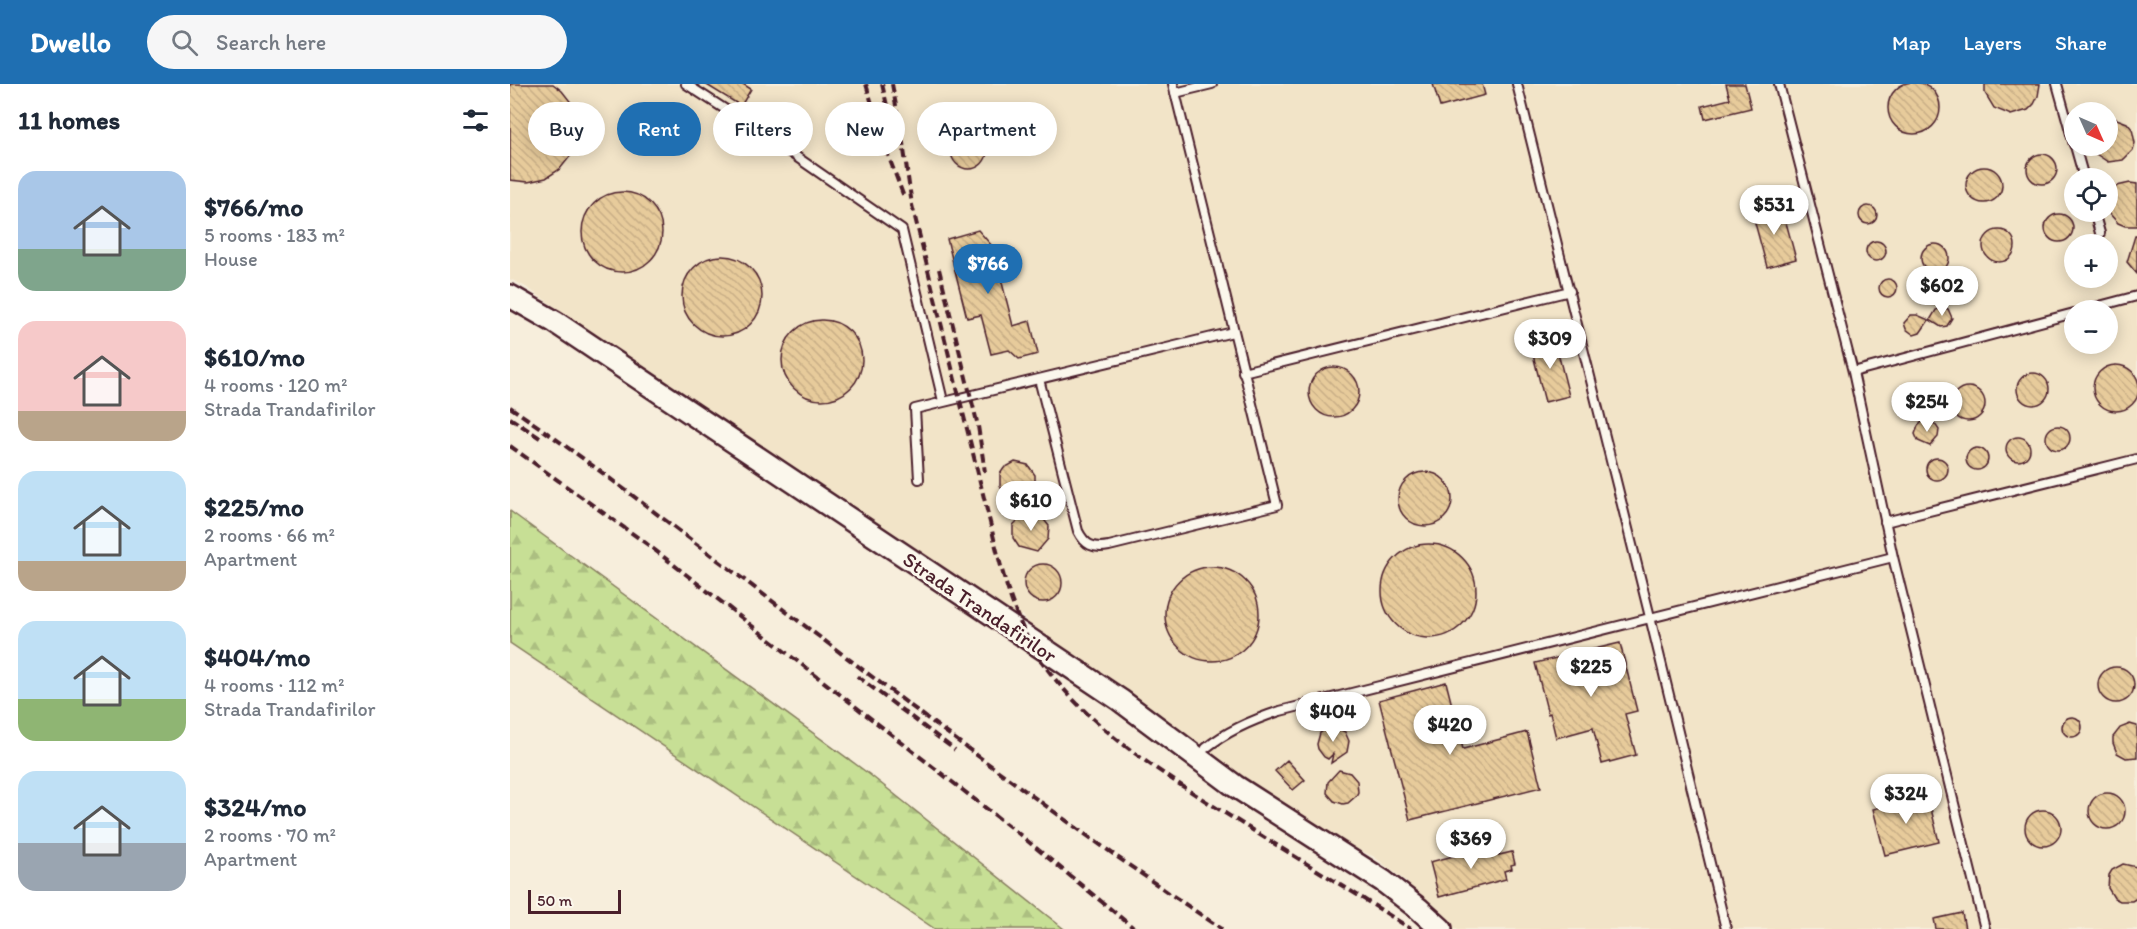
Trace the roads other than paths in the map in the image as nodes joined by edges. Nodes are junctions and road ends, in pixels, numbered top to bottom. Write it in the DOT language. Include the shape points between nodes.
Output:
graph roads {
  1 [pos="686,84"];
  2 [pos="1173,84"];
  3 [pos="1212,84"];
  4 [pos="1517,84"];
  5 [pos="1779,84"];
  6 [pos="2057,84"];
  7 [pos="1175,93"];
  8 [pos="2064,108"];
  9 [pos="2097,222"];
  10 [pos="2100,233"];
  11 [pos="1570,291"];
  12 [pos="2137,296"];
  13 [pos="510,297"];
  14 [pos="2118,301"];
  15 [pos="2064,316"];
  16 [pos="1233,332"];
  17 [pos="1243,372"];
  18 [pos="1853,372"];
  19 [pos="1039,379"];
  20 [pos="943,401"];
  21 [pos="2137,459"];
  22 [pos="919,478"];
  23 [pos="1885,522"];
  24 [pos="1893,557"];
  25 [pos="1650,617"];
  26 [pos="1206,748"];
  27 [pos="1441,929"];
  28 [pos="1726,929"];
  29 [pos="1985,929"];
  1 -- 20 [label="lane" via="902,230"];
  2 -- 7 [label="lane"];
  3 -- 7 [label="lane"];
  4 -- 11 [label="lane"];
  5 -- 18 [label="lane"];
  6 -- 8 [label="lane"];
  7 -- 16 [label="lane"];
  9 -- 10 [label="lane"];
  11 -- 17 [label="lane"];
  11 -- 25 [label="lane"];
  12 -- 14 [label="lane"];
  13 -- 27 [label="main road, Strada Trandafirilor" via="555,322 1120,700 1235,786 1383,881"];
  15 -- 18 [label="lane"];
  16 -- 17 [label="lane"];
  16 -- 19 [label="lane"];
  17 -- 19 [label="lane" via="1277,505 1100,548 1087,545 1078,531"];
  18 -- 23 [label="lane"];
  19 -- 20 [label="lane"];
  20 -- 22 [label="lane" via="915,409"];
  21 -- 23 [label="lane"];
  23 -- 24 [label="lane"];
  24 -- 25 [label="lane"];
  24 -- 29 [label="lane"];
  25 -- 26 [label="lane" via="1280,711 1258,718"];
  25 -- 28 [label="lane"];
}
